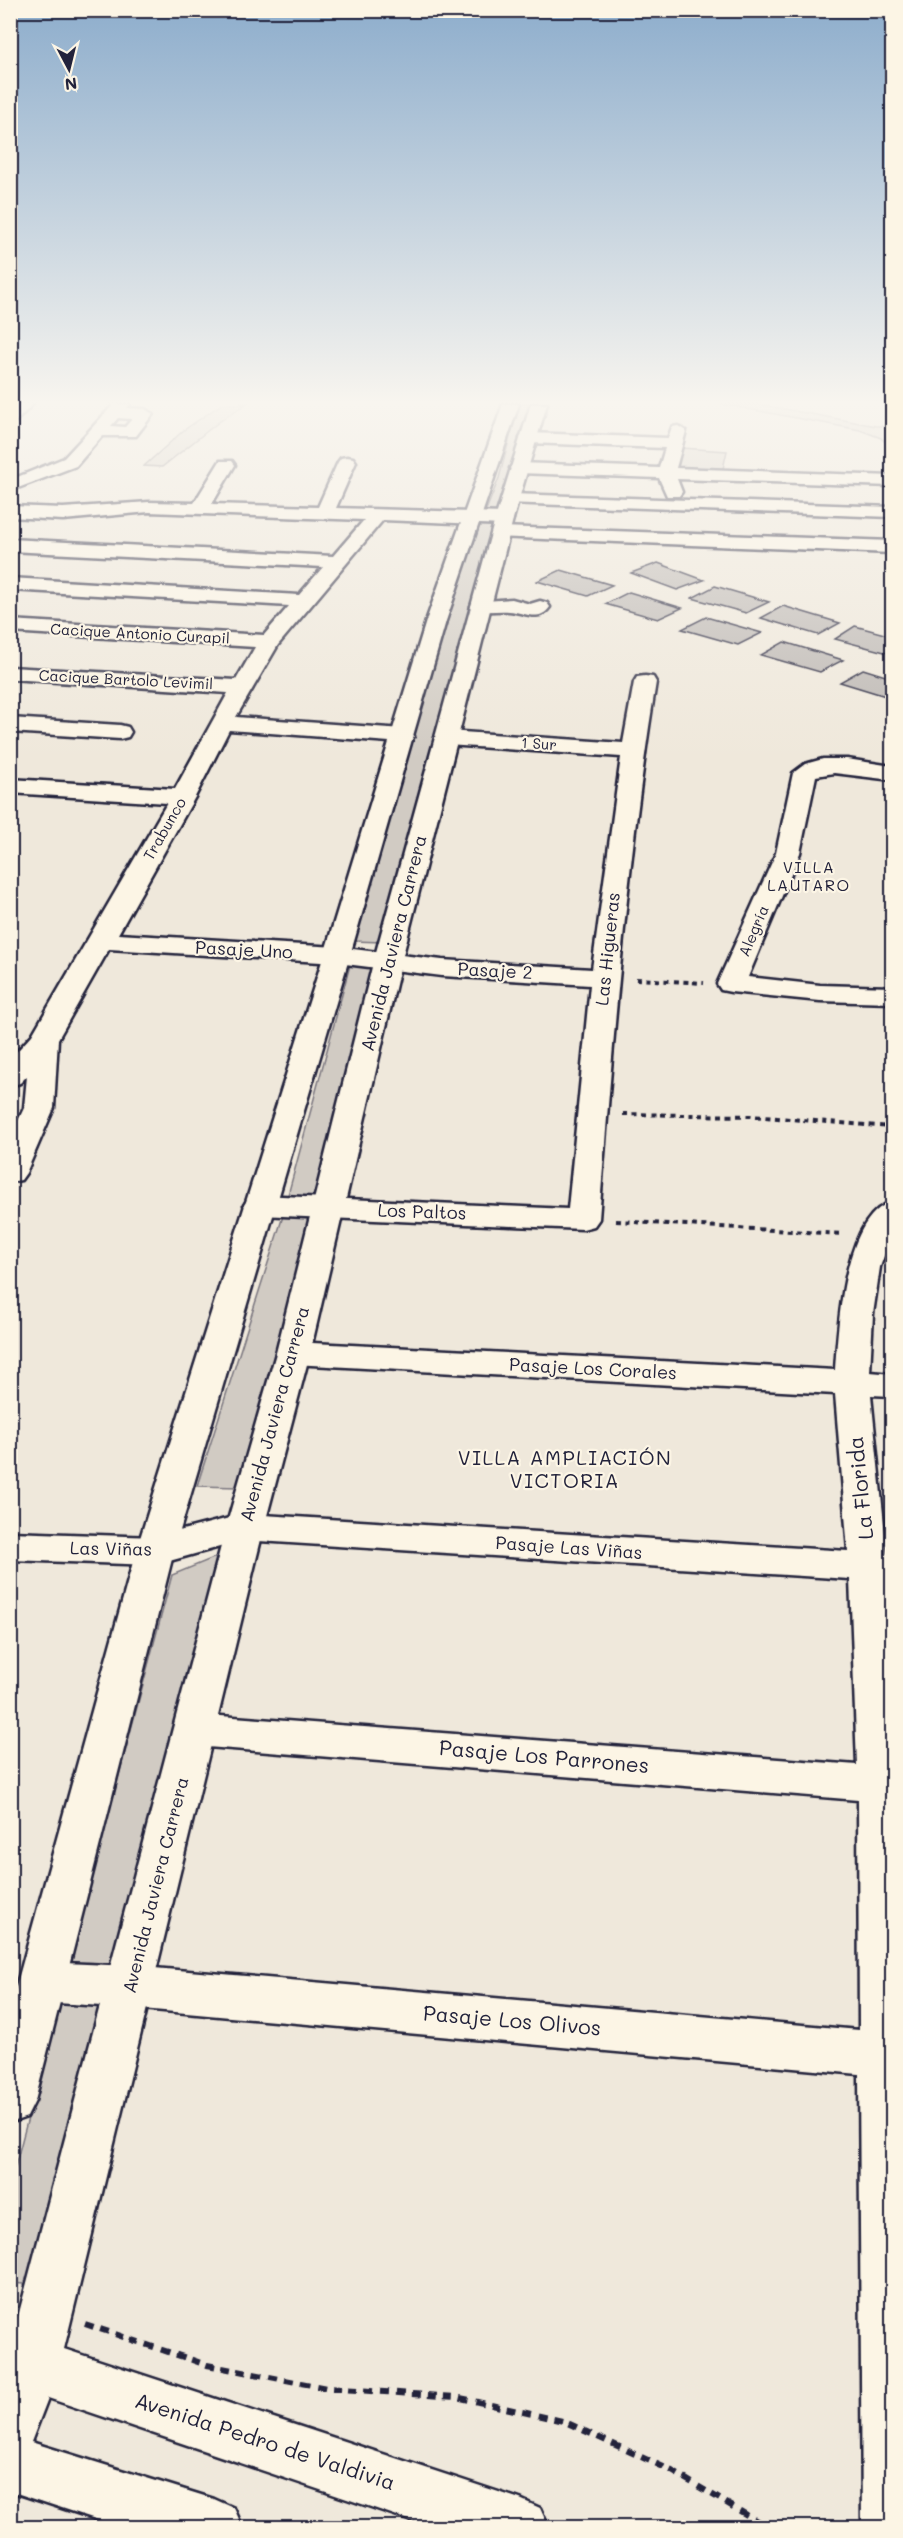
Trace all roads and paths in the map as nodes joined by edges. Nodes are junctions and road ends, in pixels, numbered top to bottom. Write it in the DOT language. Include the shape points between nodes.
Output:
graph roads {
  1 [pos="372,522"];
  2 [pos="494,522"];
  3 [pos="496,522"];
  4 [pos="545,522"];
  5 [pos="695,522"];
  6 [pos="708,541"];
  7 [pos="10,545"];
  8 [pos="892,547"];
  9 [pos="722,559"];
  10 [pos="337,562"];
  11 [pos="10,584"];
  12 [pos="484,598"];
  13 [pos="306,601"];
  14 [pos="535,609"];
  15 [pos="10,627"];
  16 [pos="269,642"];
  17 [pos="10,673"];
  18 [pos="645,682"];
  19 [pos="242,687"];
  20 [pos="221,723"];
  21 [pos="10,725"];
  22 [pos="120,732"];
  23 [pos="403,735"];
  24 [pos="447,738"];
  25 [pos="632,751"];
  26 [pos="892,773"];
  27 [pos="18,787"];
  28 [pos="183,797"];
  29 [pos="10,809"];
  30 [pos="100,941"];
  31 [pos="337,955"];
  32 [pos="387,963"];
  33 [pos="604,978"];
  34 [pos="732,984"];
  35 [pos="892,995"];
  36 [pos="44,1040"];
  37 [pos="10,1077"];
  38 [pos="592,1113"];
  39 [pos="892,1127"];
  40 [pos="10,1173"];
  41 [pos="260,1205"];
  42 [pos="328,1208"];
  43 [pos="583,1219"];
  44 [pos="888,1225"];
  45 [pos="293,1353"];
  46 [pos="872,1384"];
  47 [pos="245,1527"];
  48 [pos="10,1546"];
  49 [pos="155,1551"];
  50 [pos="881,1568"];
  51 [pos="195,1730"];
  52 [pos="886,1784"];
  53 [pos="42,1982"];
  54 [pos="131,1987"];
  55 [pos="888,2054"];
  56 [pos="10,2101"];
  57 [pos="47,2312"];
  58 [pos="22,2361"];
  59 [pos="10,2425"];
  60 [pos="10,2463"];
  61 [pos="214,2528"];
  62 [pos="520,2528"];
  63 [pos="769,2528"];
  64 [pos="891,2528"];
  1 -- 10 [label="street, Trabunco"];
  2 -- 23 [label="street, Avenida Javiera Carrera" via="436,621"];
  3 -- 12 [label="street, Avenida Javiera Carrera"];
  4 -- 6 [label="street"];
  5 -- 6 [label="street"];
  6 -- 8 [label="street"];
  6 -- 9 [label="street"];
  7 -- 10 [label="street"];
  10 -- 13 [label="street, Trabunco"];
  11 -- 13 [label="street"];
  12 -- 14 [label="street"];
  12 -- 24 [label="street, Avenida Javiera Carrera"];
  13 -- 16 [label="street, Trabunco"];
  15 -- 16 [label="street, Cacique Antonio Curapil"];
  16 -- 19 [label="street, Trabunco"];
  17 -- 19 [label="street, Cacique Bartolo Levimil"];
  18 -- 25 [label="street, Las Higueras"];
  19 -- 20 [label="street, Trabunco"];
  20 -- 23 [label="street"];
  20 -- 28 [label="street, Trabunco"];
  21 -- 22 [label="street"];
  23 -- 31 [label="street, Avenida Javiera Carrera"];
  24 -- 25 [label="street, 1 Sur"];
  24 -- 32 [label="street, Avenida Javiera Carrera"];
  25 -- 33 [label="street, Las Higueras"];
  26 -- 34 [label="street, Alegría" via="830,766 815,767 805,773 788,853"];
  27 -- 28 [label="street"];
  27 -- 29 [label="street"];
  28 -- 30 [label="street, Trabunco"];
  30 -- 31 [label="street, Pasaje Uno"];
  30 -- 36 [label="street, Trabunco"];
  31 -- 32 [label="street, Pasaje Uno"];
  31 -- 41 [label="street, Avenida Javiera Carrera"];
  32 -- 33 [label="street, Pasaje 2"];
  32 -- 42 [label="street, Avenida Javiera Carrera"];
  33 -- 34 [label="path"];
  33 -- 38 [label="street, Las Higueras"];
  34 -- 35 [label="street"];
  36 -- 37 [label="street"];
  36 -- 40 [label="street, Trabunco" via="39,1108"];
  38 -- 39 [label="path" via="750,1116"];
  38 -- 43 [label="street, Las Higueras"];
  41 -- 42 [label="street, Los Paltos"];
  41 -- 49 [label="street, Avenida Javiera Carrera"];
  42 -- 43 [label="street, Los Paltos"];
  42 -- 45 [label="street, Avenida Javiera Carrera"];
  43 -- 44 [label="path" via="838,1234"];
  44 -- 46 [label="street, La Florida" via="864,1267 856,1314"];
  45 -- 46 [label="street, Pasaje Los Corales"];
  45 -- 47 [label="street, Avenida Javiera Carrera"];
  46 -- 50 [label="street, La Florida"];
  47 -- 49 [label="street, Las Viñas"];
  47 -- 50 [label="street, Pasaje Las Viñas"];
  47 -- 51 [label="street, Avenida Javiera Carrera"];
  48 -- 49 [label="street, Las Viñas"];
  49 -- 53 [label="street, Avenida Javiera Carrera"];
  50 -- 52 [label="street, La Florida"];
  51 -- 52 [label="street, Pasaje Los Parrones"];
  51 -- 54 [label="street, Avenida Javiera Carrera"];
  52 -- 55 [label="street, La Florida"];
  53 -- 54 [label="street, Pasaje Los Olivos"];
  53 -- 56 [label="street, Avenida Javiera Carrera"];
  54 -- 55 [label="street, Pasaje Los Olivos"];
  54 -- 57 [label="street, Avenida Javiera Carrera"];
  55 -- 64 [label="street, La Florida"];
  57 -- 58 [label="street, Avenida Javiera Carrera"];
  57 -- 63 [label="path" via="207,2365 327,2388 456,2397 563,2421 672,2471"];
  58 -- 59 [label="street, Avenida Javiera Carrera"];
  58 -- 62 [label="street, Avenida Pedro de Valdivia"];
  60 -- 61 [label="street"];
}
